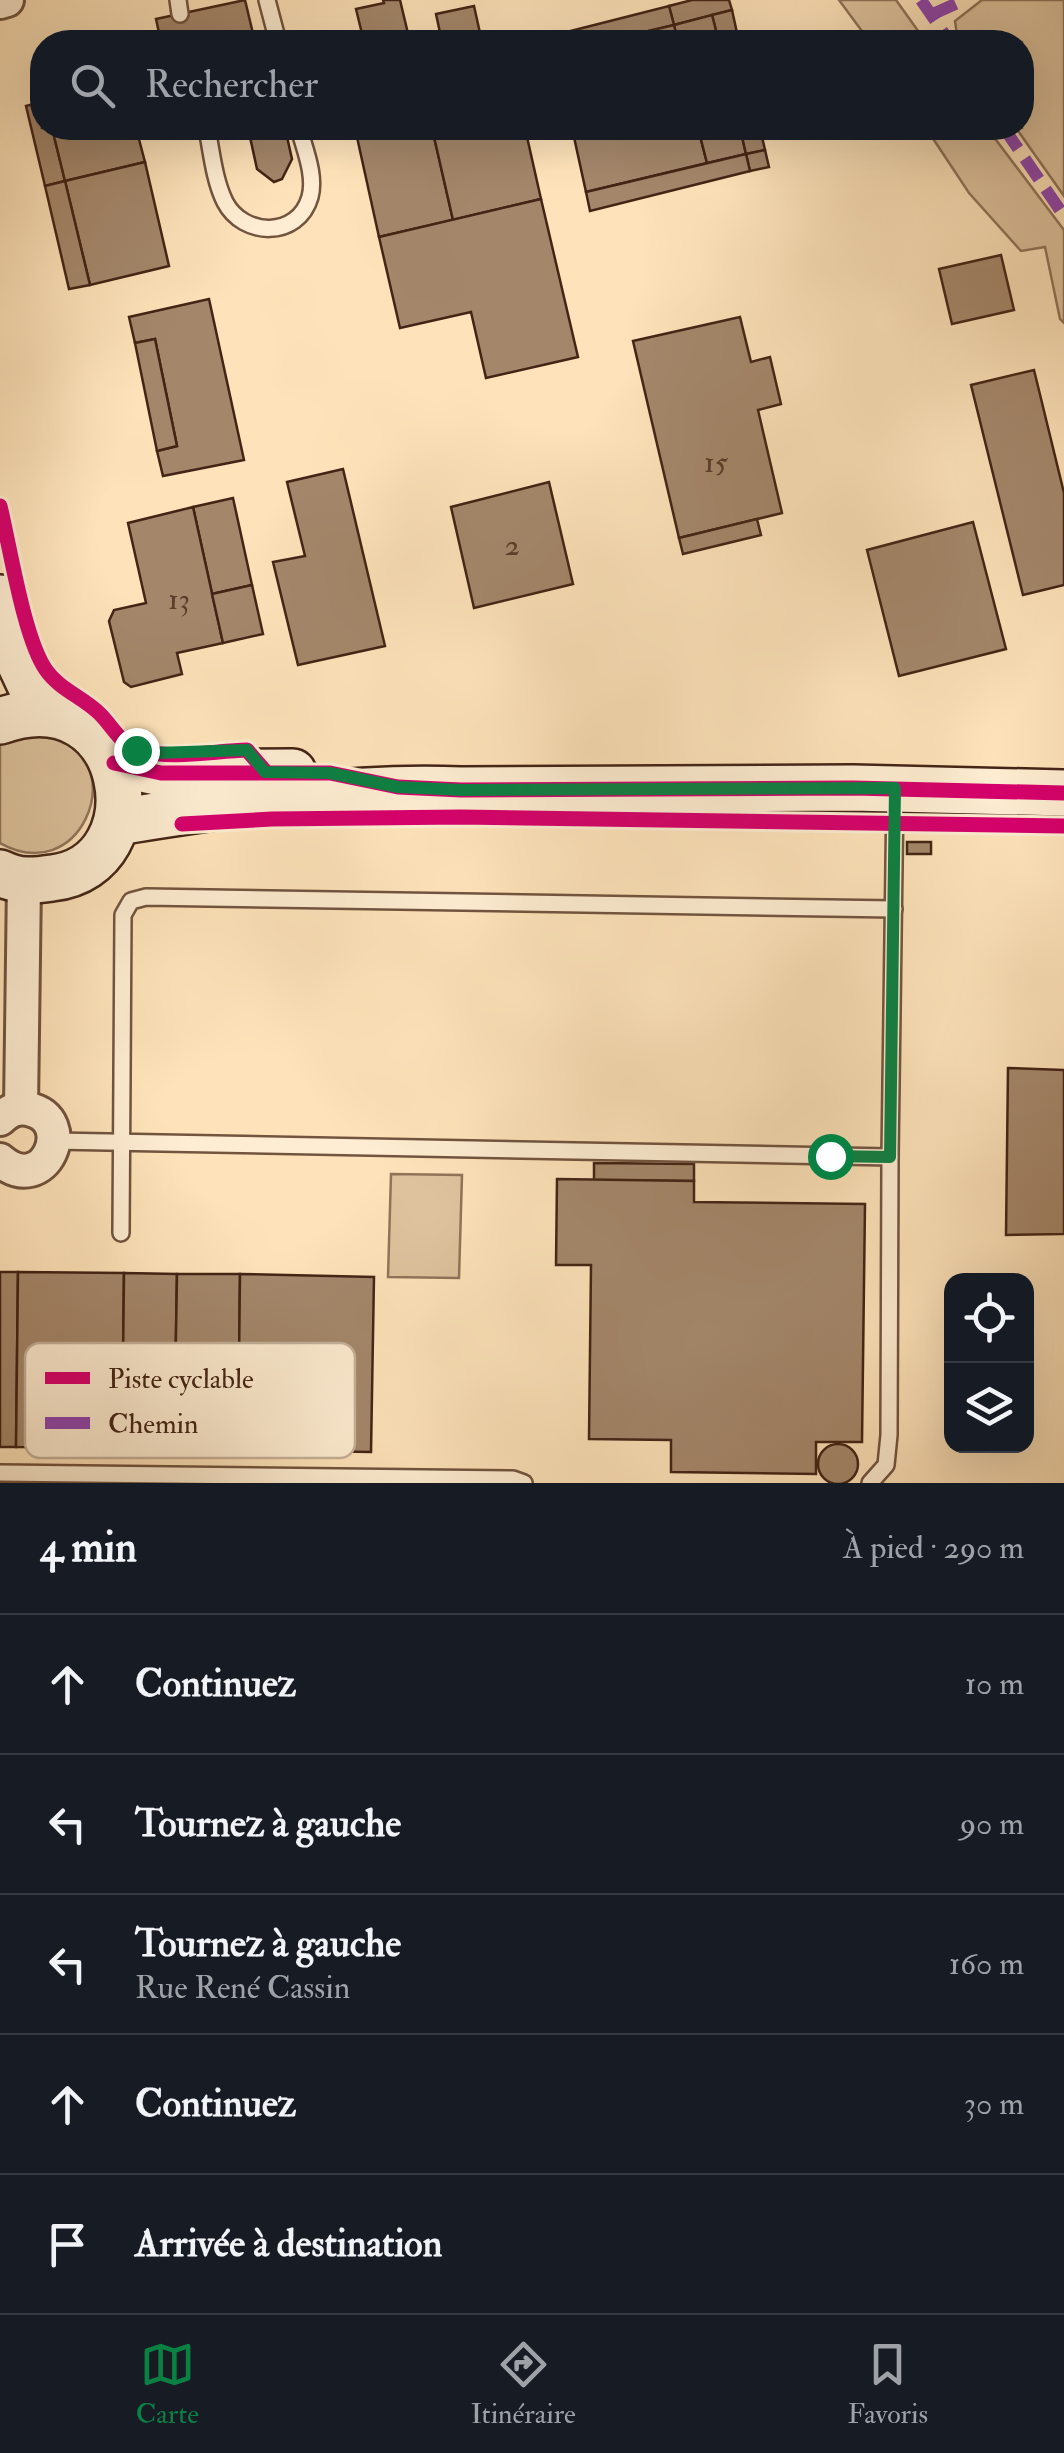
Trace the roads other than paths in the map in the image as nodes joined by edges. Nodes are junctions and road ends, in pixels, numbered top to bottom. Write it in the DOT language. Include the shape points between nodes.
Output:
graph roads {
  1 [pos="267,0"];
  2 [pos="275,30"];
  3 [pos="210,140"];
  4 [pos="302,140"];
  5 [pos="0,598"];
  6 [pos="21,716"];
  7 [pos="114,763"];
  8 [pos="398,787"];
  9 [pos="895,788"];
  10 [pos="1064,794"];
  11 [pos="117,822"];
  12 [pos="12,877"];
  13 [pos="894,910"];
  14 [pos="10,1114"];
  15 [pos="54,1142"];
  16 [pos="122,1143"];
  17 [pos="890,1157"];
  18 [pos="0,1160"];
  19 [pos="121,1233"];
  20 [pos="0,1473"];
  21 [pos="524,1483"];
  22 [pos="870,1483"];
  1 -- 2 [label="lane"];
  3 -- 4 [label="lane" via="225,202 236,218 272,230 288,224 310,198"];
  5 -- 6 [label="main road"];
  6 -- 7 [label="main road" via="65,717 102,743"];
  7 -- 8 [label="main road" via="161,773 330,773"];
  7 -- 11 [label="main road" via="121,792"];
  8 -- 9 [label="main road"];
  8 -- 11 [label="main road"];
  9 -- 10 [label="main road"];
  9 -- 13 [label="lane"];
  11 -- 12 [label="main road" via="86,865 63,877"];
  12 -- 14 [label="street"];
  13 -- 16 [label="lane" via="131,901 122,915"];
  13 -- 17 [label="lane"];
  14 -- 15 [label="street" via="34,1110 45,1117"];
  15 -- 16 [label="lane"];
  15 -- 18 [label="street" via="41,1165 28,1170"];
  16 -- 17 [label="lane"];
  16 -- 19 [label="lane"];
  17 -- 22 [label="lane" via="889,1435 886,1465"];
  20 -- 21 [label="lane"];
}
